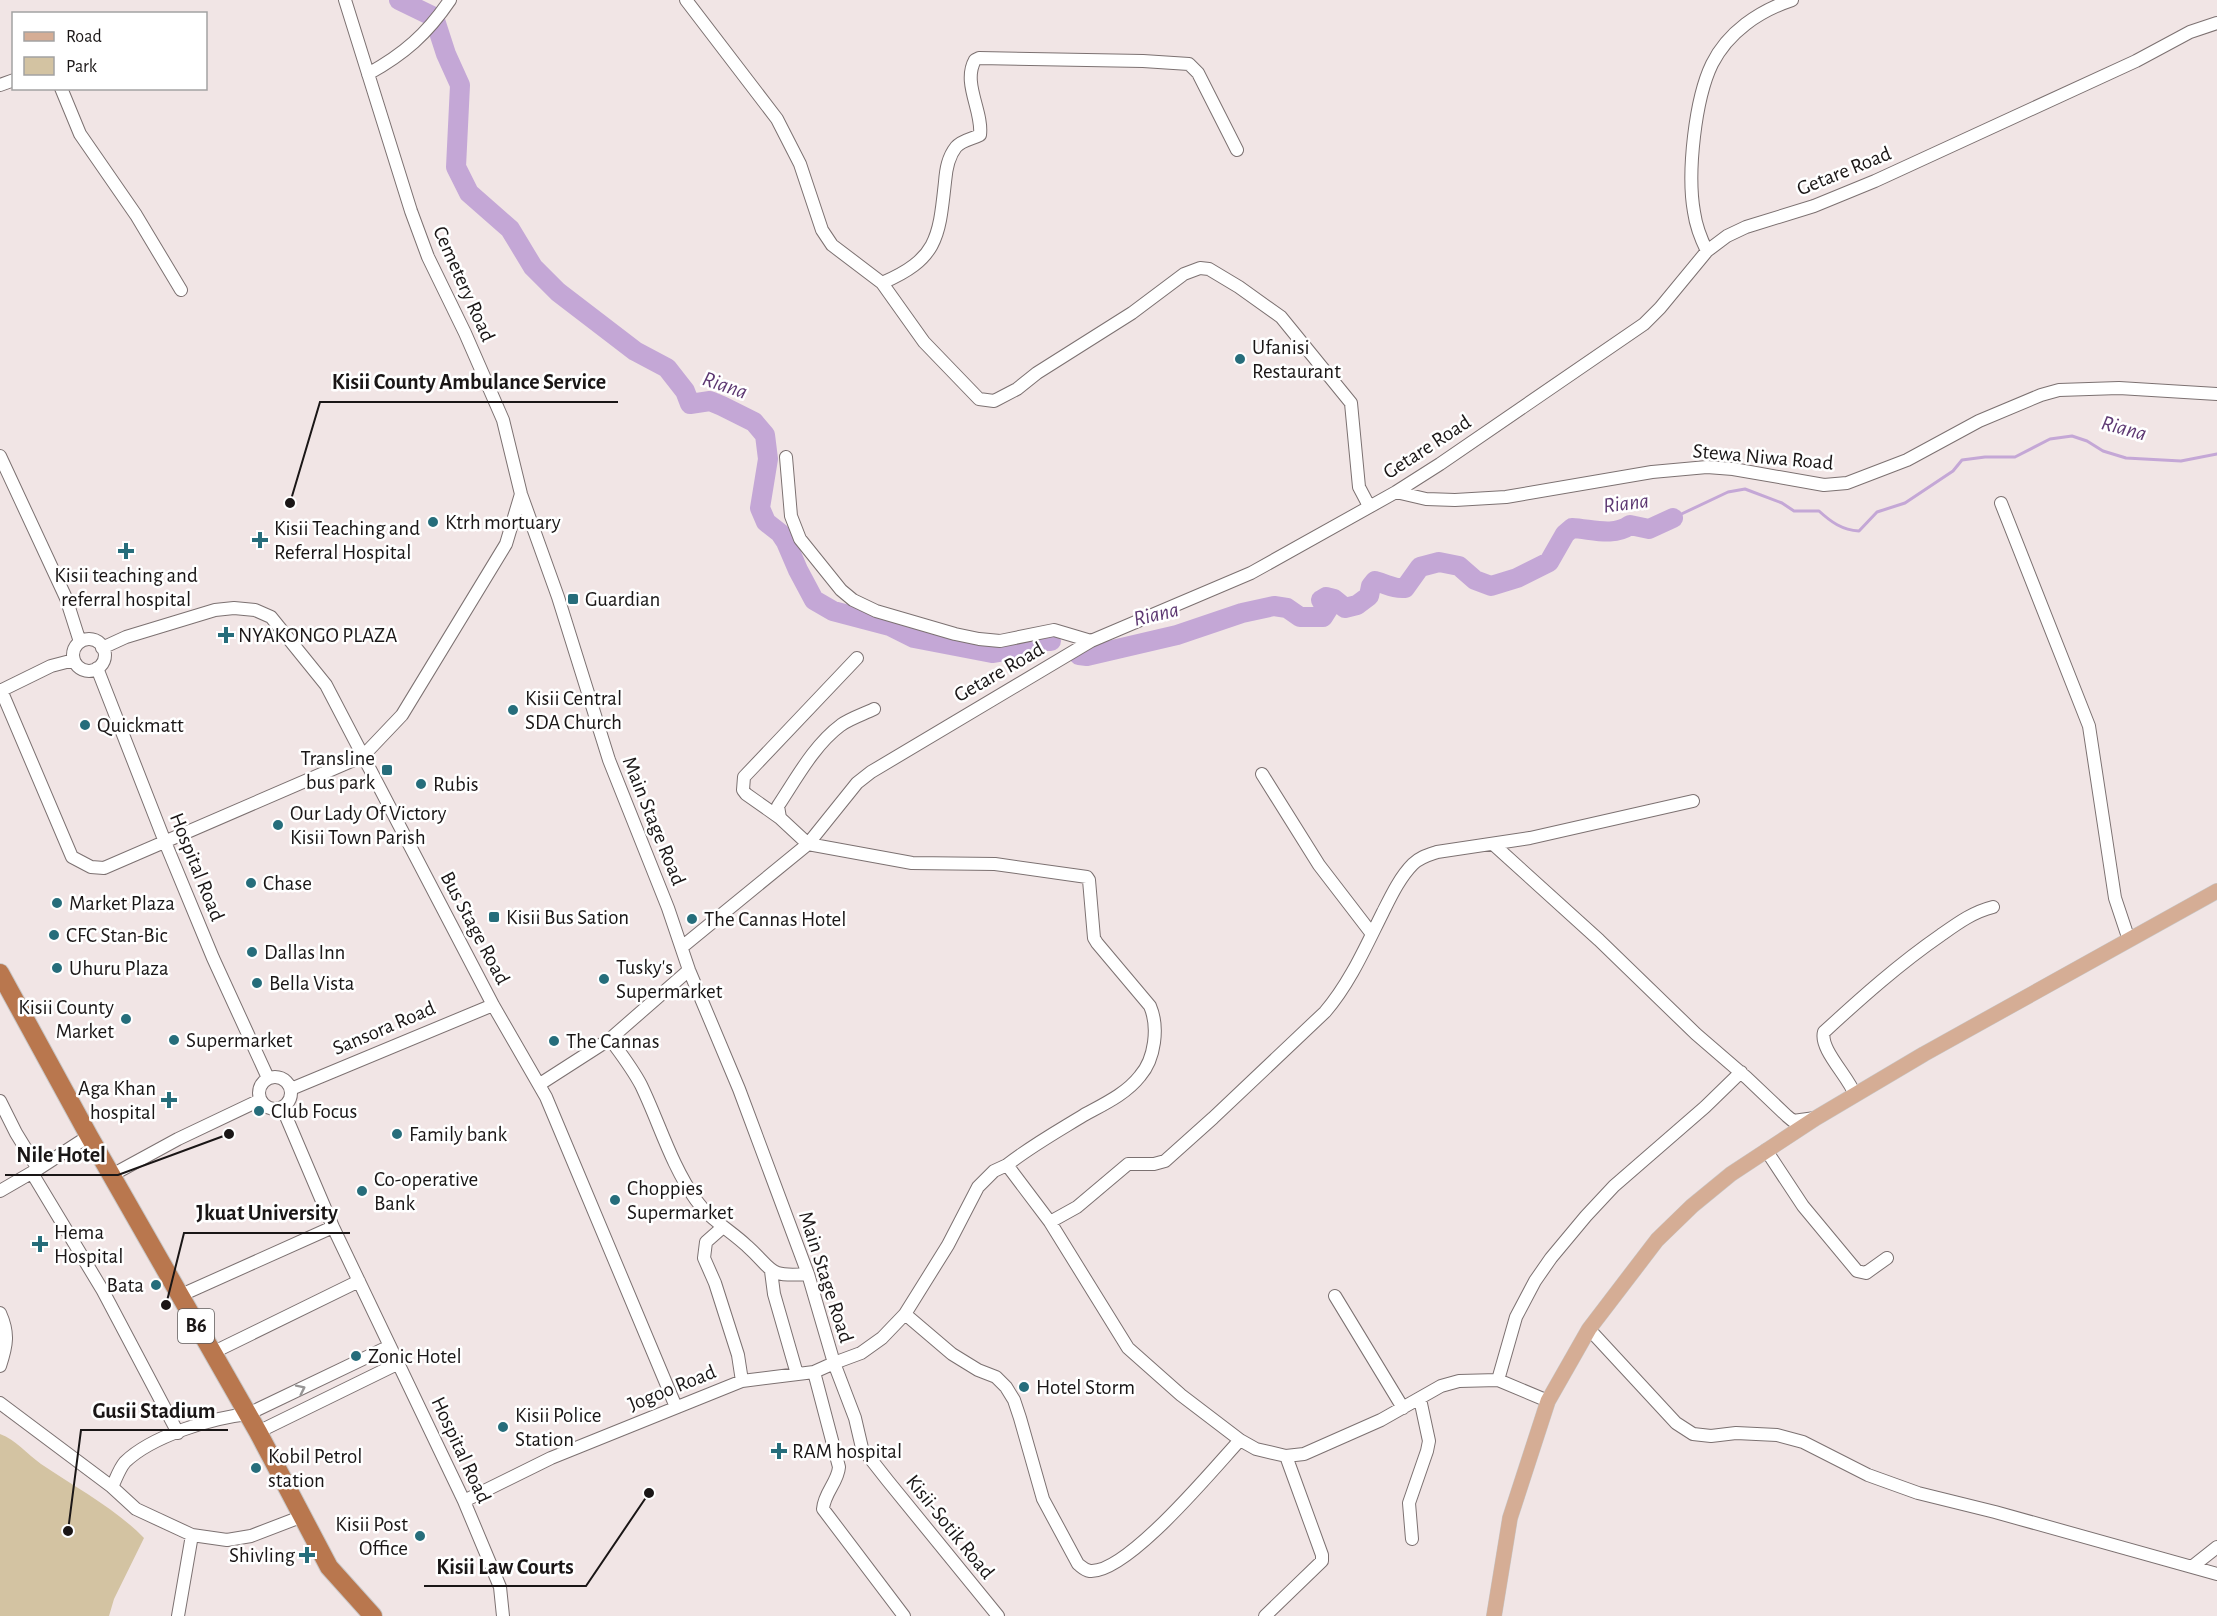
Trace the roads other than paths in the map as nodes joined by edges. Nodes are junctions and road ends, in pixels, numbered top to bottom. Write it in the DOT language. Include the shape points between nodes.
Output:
graph roads {
  1 [pos="345,0"];
  2 [pos="450,0"];
  3 [pos="686,0"];
  4 [pos="1792,0"];
  5 [pos="2217,23"];
  6 [pos="368,74"];
  7 [pos="62,90"];
  8 [pos="1237,150"];
  9 [pos="1707,251"];
  10 [pos="882,283"];
  11 [pos="181,290"];
  12 [pos="2217,394"];
  13 [pos="0,456"];
  14 [pos="786,457"];
  15 [pos="1396,492"];
  16 [pos="521,494"];
  17 [pos="2001,503"];
  18 [pos="1370,506"];
  19 [pos="1091,640"];
  20 [pos="80,642"];
  21 [pos="102,648"];
  22 [pos="857,658"];
  23 [pos="74,660"];
  24 [pos="97,668"];
  25 [pos="1,691"];
  26 [pos="874,709"];
  27 [pos="363,756"];
  28 [pos="1262,774"];
  29 [pos="1693,801"];
  30 [pos="780,819"];
  31 [pos="165,842"];
  32 [pos="808,844"];
  33 [pos="1493,844"];
  34 [pos="2217,891"];
  35 [pos="1993,907"];
  36 [pos="1372,934"];
  37 [pos="2129,940"];
  38 [pos="682,947"];
  39 [pos="689,970"];
  40 [pos="0,973"];
  41 [pos="493,1005"];
  42 [pos="610,1039"];
  43 [pos="1741,1072"];
  44 [pos="268,1078"];
  45 [pos="540,1084"];
  46 [pos="291,1089"];
  47 [pos="1855,1095"];
  48 [pos="260,1100"];
  49 [pos="0,1101"];
  50 [pos="282,1107"];
  51 [pos="1816,1118"];
  52 [pos="89,1136"];
  53 [pos="1766,1150"];
  54 [pos="1007,1165"];
  55 [pos="35,1171"];
  56 [pos="112,1175"];
  57 [pos="0,1191"];
  58 [pos="1050,1222"];
  59 [pos="333,1227"];
  60 [pos="723,1227"];
  61 [pos="1887,1257"];
  62 [pos="771,1271"];
  63 [pos="808,1274"];
  64 [pos="359,1281"];
  65 [pos="179,1296"];
  66 [pos="1335,1296"];
  67 [pos="0,1312"];
  68 [pos="905,1314"];
  69 [pos="1589,1329"];
  70 [pos="390,1346"];
  71 [pos="212,1353"];
  72 [pos="399,1363"];
  73 [pos="834,1363"];
  74 [pos="0,1366"];
  75 [pos="814,1372"];
  76 [pos="798,1374"];
  77 [pos="1498,1380"];
  78 [pos="742,1381"];
  79 [pos="1420,1399"];
  80 [pos="1548,1401"];
  81 [pos="0,1403"];
  82 [pos="676,1407"];
  83 [pos="1403,1408"];
  84 [pos="240,1415"];
  85 [pos="258,1432"];
  86 [pos="178,1433"];
  87 [pos="1240,1440"];
  88 [pos="1286,1456"];
  89 [pos="112,1487"];
  90 [pos="464,1501"];
  91 [pos="303,1516"];
  92 [pos="192,1535"];
  93 [pos="1412,1539"];
  94 [pos="2217,1547"];
  95 [pos="2193,1566"];
  96 [pos="2217,1574"];
  97 [pos="178,1616"];
  98 [pos="374,1616"];
  99 [pos="503,1616"];
  100 [pos="904,1616"];
  101 [pos="998,1616"];
  102 [pos="1265,1616"];
  103 [pos="1494,1616"];
  1 -- 6 [label="street, Cemetery Road"];
  2 -- 6 [label="street" via="416,42"];
  3 -- 10 [label="street" via="777,119 800,164 822,230 832,245"];
  4 -- 9 [label="street" via="1759,14 1743,26 1712,63 1703,87 1694,139 1692,195 1696,224"];
  5 -- 9 [label="street, Getare Road" via="2190,32 2136,61 1875,181 1814,206 1746,227"];
  6 -- 16 [label="street, Cemetery Road" via="428,257 503,420"];
  7 -- 11 [label="street" via="80,134"];
  8 -- 10 [label="street" via="1198,73 1189,64 980,58 975,60 972,71 972,88 980,135 957,145 949,157 937,237 912,268"];
  9 -- 15 [label="street, Getare Road" via="1644,324"];
  10 -- 18 [label="street" via="924,342 979,399 987,402 1017,389 1184,274 1209,269 1281,317 1351,403 1359,487"];
  12 -- 15 [label="street, Stewa Niwa Road" via="2119,388 2059,390 1979,421 1907,460 1847,483 1824,485 1707,467 1652,472 1506,497 1426,499"];
  13 -- 20 [label="street" via="66,598"];
  14 -- 19 [label="street" via="791,516 800,539 853,600 876,611 979,639 1000,641 1054,630"];
  15 -- 18 [label="street, Getare Road"];
  16 -- 27 [label="street" via="500,554 402,715"];
  16 -- 38 [label="street, Main Stage Road" via="609,760"];
  17 -- 37 [label="street" via="2089,726 2115,898"];
  18 -- 19 [label="street, Getare Road" via="1251,573"];
  19 -- 32 [label="street, Getare Road" via="871,772 857,783"];
  20 -- 21 [label="street" via="90,639"];
  20 -- 23 [label="street" via="74,650"];
  21 -- 24 [label="street" via="104,657"];
  21 -- 27 [label="street, Bus Stage Road" via="215,610 255,610 271,617 326,685"];
  22 -- 30 [label="street" via="744,777 746,794"];
  23 -- 24 [label="street" via="85,670"];
  23 -- 25 [label="street" via="51,666"];
  24 -- 31 [label="street, Hospital Road"];
  25 -- 31 [label="street" via="72,856 91,867 104,868"];
  26 -- 30 [label="street" via="842,724 827,737 778,806"];
  27 -- 31 [label="street"];
  27 -- 41 [label="street, Bus Stage Road"];
  28 -- 36 [label="street" via="1319,865"];
  29 -- 33 [label="street"];
  30 -- 32 [label="street"];
  31 -- 44 [label="street, Hospital Road"];
  32 -- 38 [label="street, Getare Road"];
  32 -- 54 [label="street, Jogoo Road" via="912,863 995,864 1089,880 1097,943 1153,1013 1152,1054 1142,1075 1130,1087"];
  33 -- 36 [label="street" via="1437,852 1413,864"];
  33 -- 43 [label="street"];
  34 -- 37 [label="main road"];
  35 -- 47 [label="street" via="1974,913 1927,944 1824,1032 1825,1047"];
  36 -- 58 [label="street" via="1339,997 1165,1161 1128,1164 1077,1207"];
  37 -- 47 [label="main road"];
  38 -- 39 [label="street, Main Stage Road"];
  39 -- 42 [label="street"];
  39 -- 63 [label="street, Main Stage Road" via="739,1089"];
  40 -- 52 [label="highway, B6"];
  41 -- 45 [label="street, Bus Stage Road"];
  41 -- 46 [label="street, Sansora Road"];
  42 -- 45 [label="street"];
  42 -- 60 [label="street" via="640,1084 696,1200"];
  43 -- 51 [label="street" via="1793,1120"];
  43 -- 77 [label="street" via="1614,1186 1551,1258 1516,1317"];
  44 -- 46 [label="street" via="282,1078"];
  44 -- 48 [label="street" via="259,1089"];
  45 -- 82 [label="street, Bus Stage Road"];
  46 -- 50 [label="street" via="290,1100"];
  47 -- 51 [label="main road"];
  48 -- 50 [label="street" via="268,1108"];
  48 -- 56 [label="street"];
  49 -- 55 [label="street"];
  50 -- 59 [label="street, Hospital Road"];
  51 -- 53 [label="main road"];
  52 -- 55 [label="street"];
  52 -- 56 [label="highway, B6"];
  53 -- 61 [label="street" via="1803,1206 1857,1271 1866,1273"];
  53 -- 69 [label="main road" via="1723,1180 1657,1240"];
  54 -- 58 [label="street"];
  54 -- 68 [label="street, Jogoo Road" via="993,1171 978,1187"];
  55 -- 57 [label="street"];
  55 -- 86 [label="street"];
  56 -- 65 [label="highway, B6"];
  58 -- 87 [label="street" via="1128,1348"];
  59 -- 64 [label="street, Hospital Road"];
  59 -- 65 [label="street"];
  60 -- 62 [label="street"];
  60 -- 78 [label="street" via="706,1242 704,1258 738,1355"];
  62 -- 63 [label="street" via="782,1276"];
  62 -- 76 [label="street"];
  63 -- 73 [label="street, Main Stage Road"];
  64 -- 70 [label="street, Hospital Road"];
  64 -- 71 [label="street"];
  65 -- 71 [label="highway, B6"];
  66 -- 83 [label="street"];
  67 -- 74 [label="street" via="8,1341"];
  68 -- 73 [label="street, Jogoo Road" via="861,1353"];
  68 -- 87 [label="street" via="952,1354 996,1377 1006,1387 1020,1418 1043,1500 1084,1569 1092,1571 1116,1561 1144,1541"];
  69 -- 80 [label="main road"];
  69 -- 95 [label="street" via="1676,1424 1693,1434 1777,1435 1803,1442 1868,1475 1918,1493"];
  70 -- 72 [label="street, Hospital Road"];
  84 -- 70 [label="street, one-way"];
  71 -- 84 [label="highway, B6"];
  72 -- 85 [label="street"];
  72 -- 90 [label="street, Hospital Road"];
  73 -- 75 [label="street, Jogoo Road"];
  73 -- 101 [label="street, Kisii-Sotik Road" via="862,1448"];
  75 -- 76 [label="street, Jogoo Road"];
  75 -- 100 [label="street" via="839,1467 823,1509"];
  76 -- 78 [label="street, Jogoo Road"];
  77 -- 79 [label="street" via="1459,1381 1441,1386"];
  77 -- 80 [label="street"];
  78 -- 82 [label="street, Jogoo Road"];
  79 -- 83 [label="street"];
  79 -- 93 [label="street" via="1428,1441 1409,1503"];
  80 -- 103 [label="main road" via="1510,1518"];
  81 -- 89 [label="street"];
  82 -- 90 [label="street, Jogoo Road" via="551,1458"];
  83 -- 88 [label="street" via="1304,1454"];
  84 -- 85 [label="highway, B6"];
  84 -- 86 [label="street"];
  85 -- 91 [label="highway, B6"];
  86 -- 89 [label="street" via="141,1450 124,1464"];
  87 -- 88 [label="street" via="1256,1449"];
  88 -- 102 [label="street" via="1322,1561"];
  89 -- 92 [label="street" via="136,1509"];
  90 -- 99 [label="street, Hospital Road" via="500,1587"];
  91 -- 92 [label="street" via="251,1536 227,1540"];
  91 -- 98 [label="highway, B6" via="329,1568"];
  92 -- 97 [label="street"];
  94 -- 95 [label="street"];
  95 -- 96 [label="street"];
}
